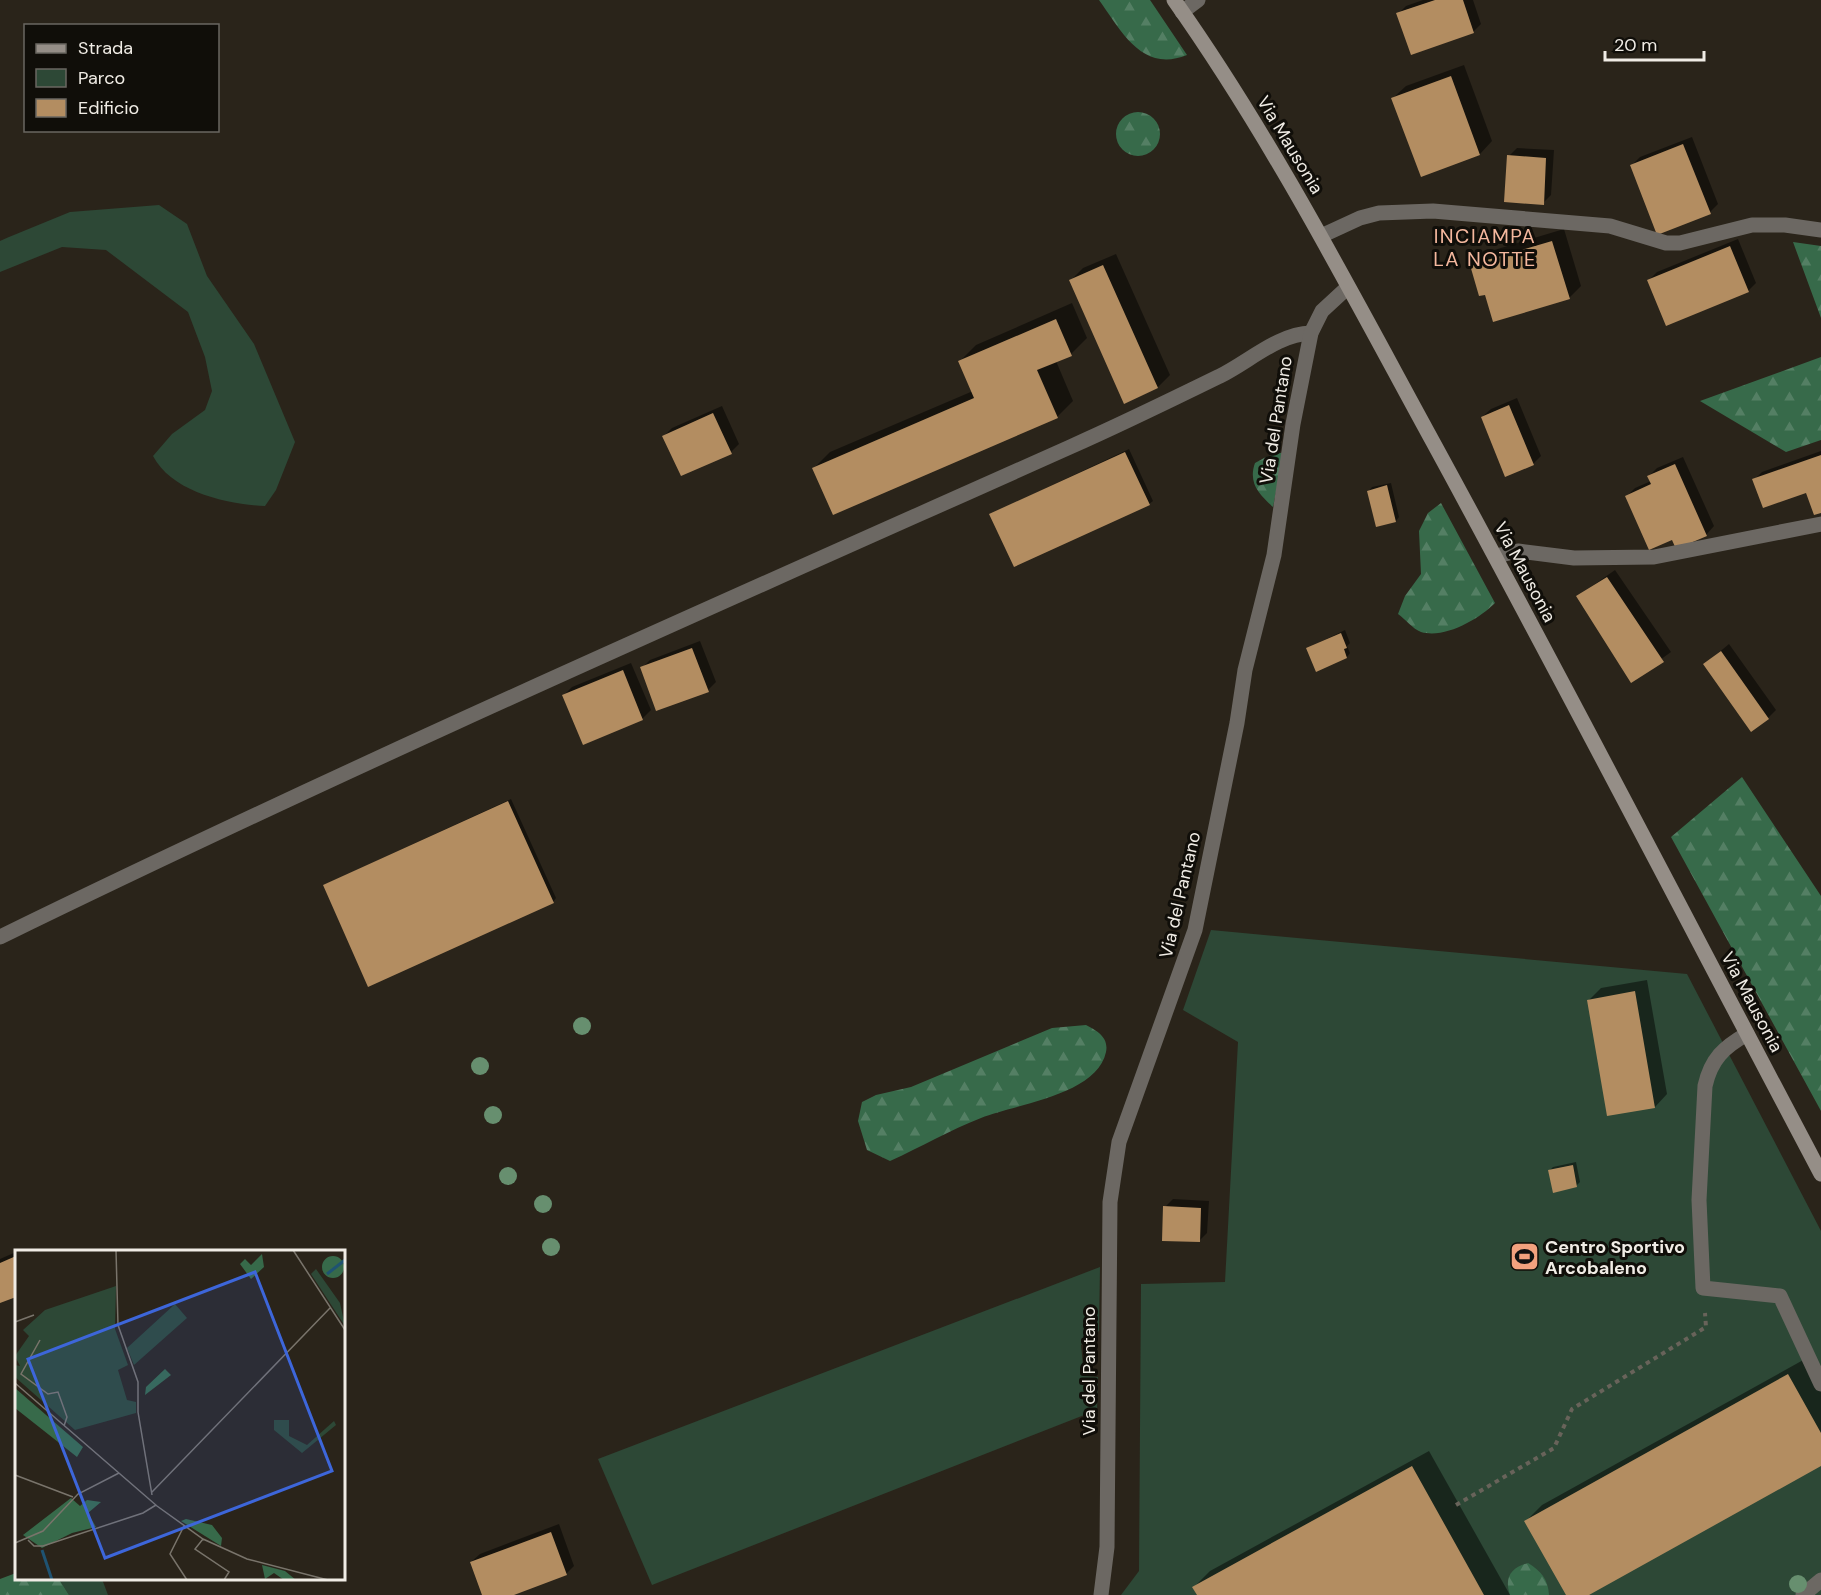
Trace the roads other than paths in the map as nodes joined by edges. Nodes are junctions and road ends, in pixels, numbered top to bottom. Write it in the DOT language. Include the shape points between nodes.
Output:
graph roads {
  1 [pos="1198,0"];
  2 [pos="1178,6"];
  3 [pos="1821,230"];
  4 [pos="1321,236"];
  5 [pos="1348,286"];
  6 [pos="1311,333"];
  7 [pos="1821,524"];
  8 [pos="1496,556"];
  9 [pos="0,937"];
  10 [pos="1747,1034"];
  11 [pos="1821,1174"];
  12 [pos="1821,1384"];
  13 [pos="1821,1580"];
  14 [pos="1101,1595"];
  15 [pos="1803,1595"];
  1 -- 2 [label="street"];
  2 -- 4 [label="main road, Via Mausonia" via="1246,107"];
  3 -- 4 [label="street" via="1752,225 1666,243 1610,226 1433,211 1378,213"];
  4 -- 5 [label="main road, Via Mausonia"];
  5 -- 6 [label="street, Via del Pantano" via="1322,311"];
  5 -- 8 [label="main road, Via Mausonia"];
  6 -- 9 [label="street" via="1281,340 1225,373 1113,428 541,683"];
  6 -- 14 [label="street, Via del Pantano" via="1293,424 1275,555 1245,670 1196,930 1119,1142 1110,1202 1107,1547"];
  7 -- 8 [label="street" via="1654,557 1574,558 1518,551"];
  8 -- 10 [label="main road, Via Mausonia"];
  10 -- 11 [label="main road, Via Mausonia"];
  10 -- 12 [label="street" via="1719,1054 1705,1086 1699,1190 1703,1288 1780,1296"];
  13 -- 15 [label="street"];
}
